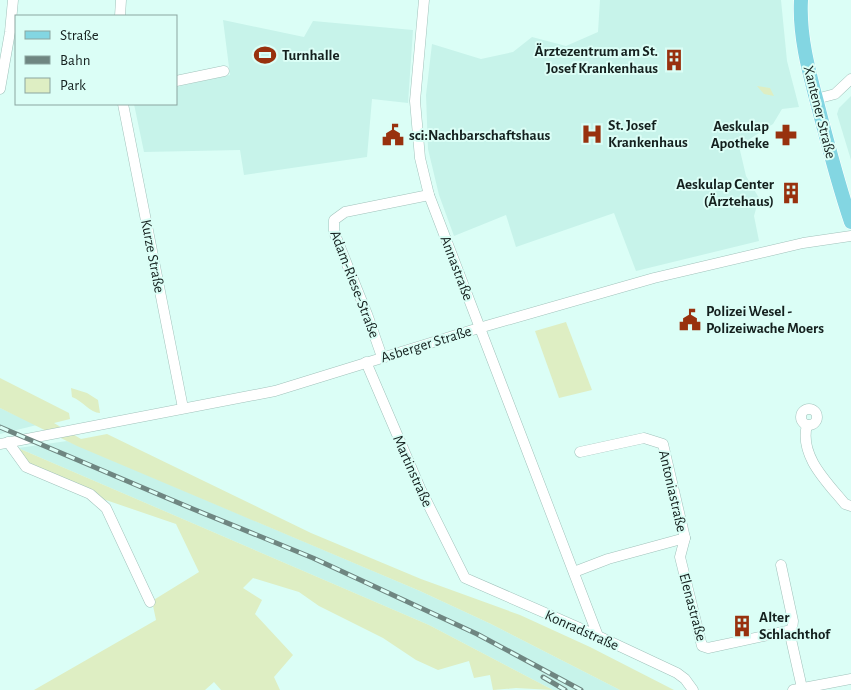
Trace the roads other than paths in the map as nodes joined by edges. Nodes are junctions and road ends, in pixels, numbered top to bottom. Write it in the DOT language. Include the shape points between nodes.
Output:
graph roads {
  1 [pos="13,0"];
  2 [pos="121,0"];
  3 [pos="424,0"];
  4 [pos="801,0"];
  5 [pos="120,15"];
  6 [pos="224,71"];
  7 [pos="851,79"];
  8 [pos="178,81"];
  9 [pos="0,89"];
  10 [pos="816,99"];
  11 [pos="123,105"];
  12 [pos="429,195"];
  13 [pos="851,222"];
  14 [pos="851,236"];
  15 [pos="479,328"];
  16 [pos="382,357"];
  17 [pos="366,362"];
  18 [pos="183,408"];
  19 [pos="807,425"];
  20 [pos="4,443"];
  21 [pos="580,452"];
  22 [pos="851,506"];
  23 [pos="685,538"];
  24 [pos="781,565"];
  25 [pos="574,572"];
  26 [pos="465,578"];
  27 [pos="150,602"];
  28 [pos="792,630"];
  29 [pos="598,636"];
  30 [pos="851,679"];
  31 [pos="797,689"];
  32 [pos="693,690"];
  1 -- 9 [label="street"];
  2 -- 5 [label="street"];
  3 -- 12 [label="street, Annastraße" via="416,101 420,158"];
  4 -- 10 [label="main road, Xantener Straße" via="802,38"];
  6 -- 8 [label="street"];
  7 -- 10 [label="street" via="835,94"];
  10 -- 13 [label="main road, Xantener Straße" via="836,179"];
  11 -- 18 [label="street, Kurze Straße"];
  12 -- 15 [label="street, Annastraße"];
  12 -- 16 [label="street, Adam-Riese-Straße" via="346,212 334,220 334,232"];
  14 -- 15 [label="street, Asberger Straße" via="803,242 654,278"];
  15 -- 16 [label="street, Asberger Straße"];
  15 -- 25 [label="street, Annastraße"];
  16 -- 17 [label="street, Asberger Straße"];
  17 -- 18 [label="street, Asberger Straße" via="275,391"];
  17 -- 26 [label="street, Martinstraße" via="420,488"];
  18 -- 20 [label="street, Asberger Straße"];
  19 -- 22 [label="street" via="804,436 812,463"];
  20 -- 27 [label="street" via="26,467 90,494 106,508"];
  21 -- 23 [label="street, Antoniastraße" via="644,438 663,444"];
  23 -- 25 [label="street, Antoniastraße"];
  23 -- 28 [label="street, Elenastraße" via="680,557 702,646 708,648"];
  24 -- 28 [label="street"];
  25 -- 29 [label="street, Annastraße"];
  26 -- 29 [label="street, Konradstraße"];
  28 -- 31 [label="street"];
  29 -- 32 [label="street, Konradstraße" via="677,673"];
  30 -- 31 [label="street"];
}
